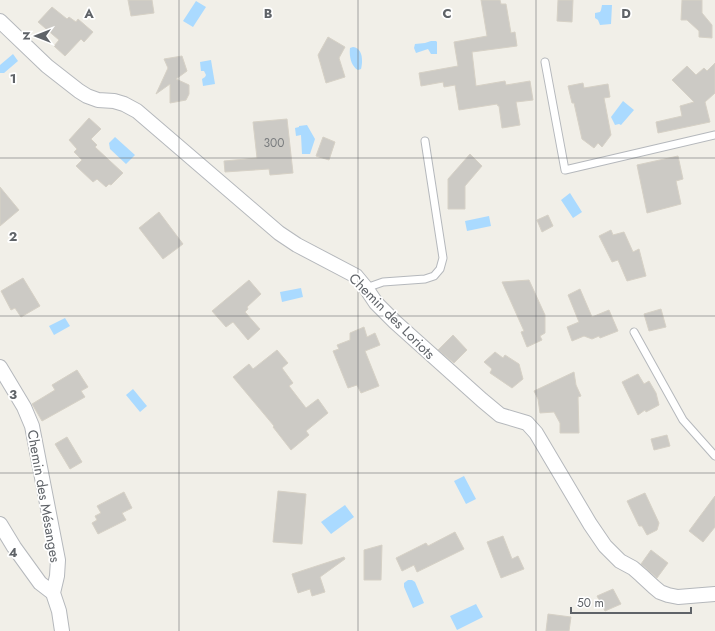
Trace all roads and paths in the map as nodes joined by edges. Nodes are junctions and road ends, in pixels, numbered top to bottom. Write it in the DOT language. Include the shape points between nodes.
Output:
graph roads {
  1 [pos="0,21"];
  2 [pos="545,62"];
  3 [pos="715,135"];
  4 [pos="425,142"];
  5 [pos="366,288"];
  6 [pos="634,332"];
  7 [pos="0,367"];
  8 [pos="715,456"];
  9 [pos="0,524"];
  10 [pos="53,593"];
  11 [pos="715,594"];
  12 [pos="62,631"];
  1 -- 5 [label="street, Chemin des Loriots" via="47,66 79,91 98,100 124,104 137,111 280,233 297,245 356,276"];
  2 -- 3 [label="lane" via="564,170"];
  4 -- 5 [label="lane" via="443,258 440,269 434,276 425,279 383,282"];
  5 -- 11 [label="street, Chemin des Loriots" via="376,303 395,322 482,400 500,414 527,423 532,428 590,524 605,546 620,561 633,568 660,592 668,595 678,597"];
  6 -- 8 [label="lane" via="683,420"];
  7 -- 10 [label="street, Chemin des Mésanges" via="24,407 32,426 58,560"];
  9 -- 10 [label="street" via="40,583"];
  10 -- 12 [label="street, Chemin des Mésanges"];
}
